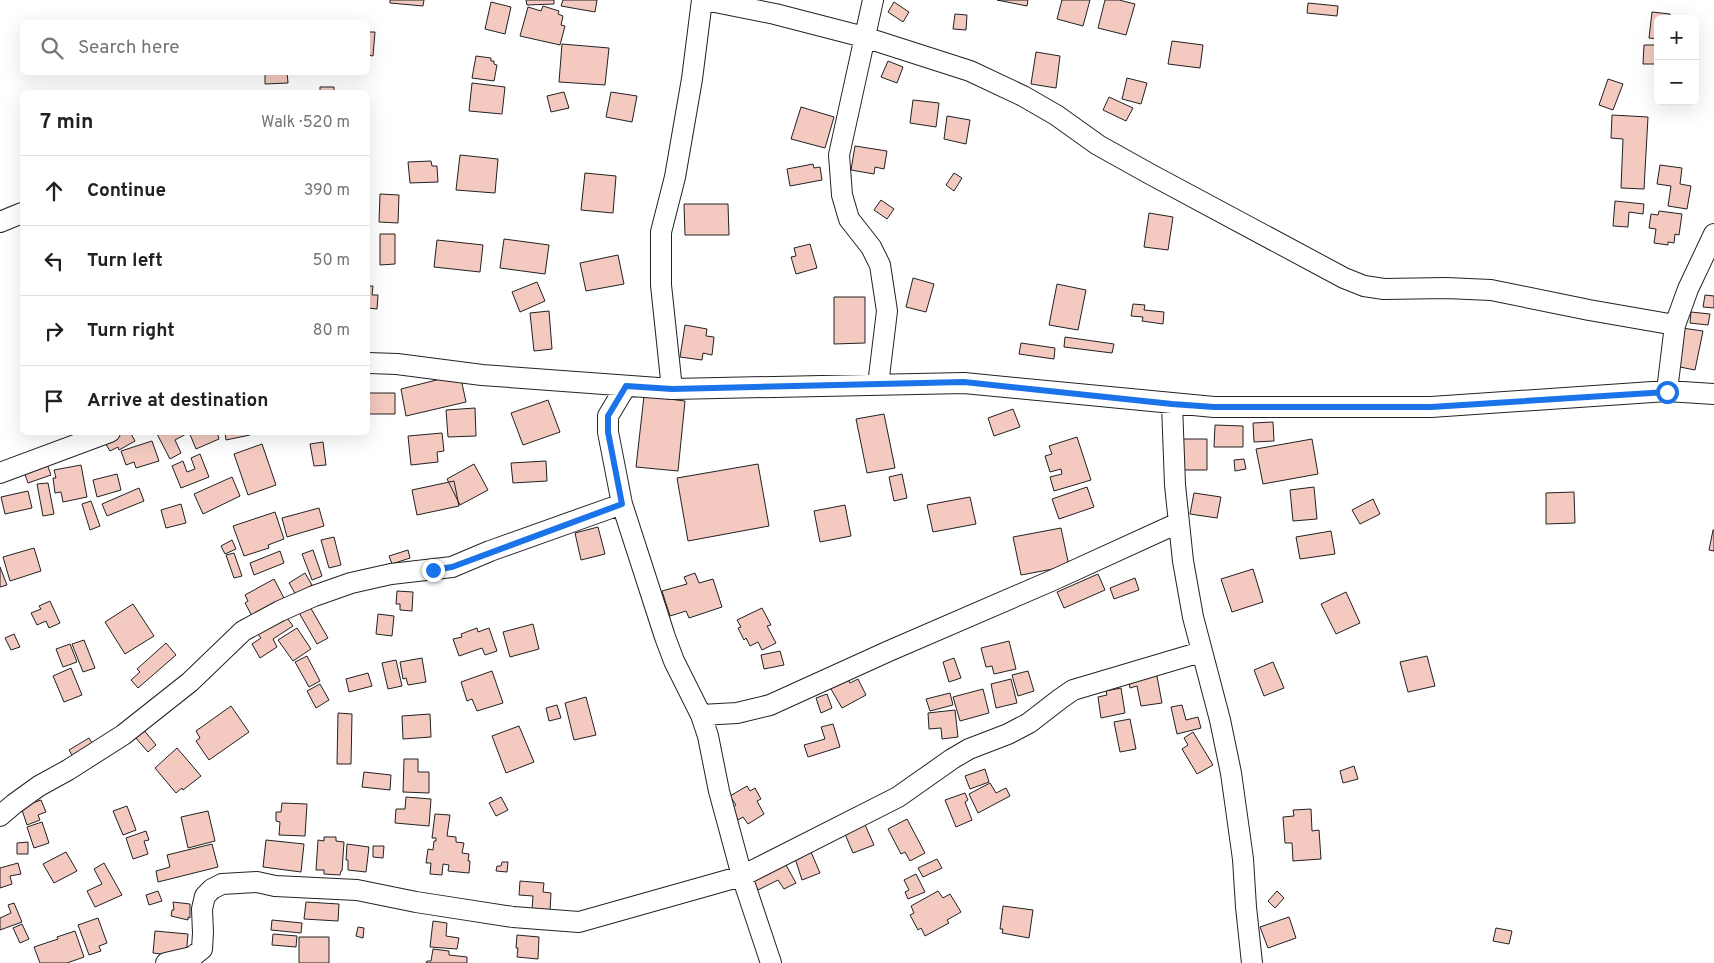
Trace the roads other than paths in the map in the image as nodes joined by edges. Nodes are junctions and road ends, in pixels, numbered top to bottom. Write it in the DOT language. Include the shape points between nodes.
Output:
graph roads {
  1 [pos="704,0"];
  2 [pos="873,0"];
  3 [pos="864,37"];
  4 [pos="20,214"];
  5 [pos="0,222"];
  6 [pos="1714,234"];
  7 [pos="1675,325"];
  8 [pos="370,363"];
  9 [pos="878,385"];
  10 [pos="626,386"];
  11 [pos="672,389"];
  12 [pos="1667,392"];
  13 [pos="1714,394"];
  14 [pos="1172,404"];
  15 [pos="101,435"];
  16 [pos="3,467"];
  17 [pos="622,504"];
  18 [pos="1178,523"];
  19 [pos="1201,652"];
  20 [pos="701,715"];
  21 [pos="0,816"];
  22 [pos="742,876"];
  23 [pos="166,963"];
  24 [pos="771,963"];
  25 [pos="1252,963"];
  1 -- 3 [label="street"];
  1 -- 11 [label="street" via="675,177 661,232 661,285"];
  2 -- 3 [label="street"];
  3 -- 7 [label="street" via="970,71 1023,96 1150,174 1364,286 1491,290"];
  3 -- 9 [label="street" via="839,155 842,195 849,219 871,247 880,265 887,311"];
  4 -- 5 [label="street"];
  6 -- 7 [label="street"];
  7 -- 12 [label="street"];
  8 -- 10 [label="street"];
  9 -- 11 [label="street"];
  9 -- 14 [label="street" via="964,382"];
  10 -- 11 [label="street"];
  10 -- 17 [label="street" via="608,416 608,432"];
  12 -- 13 [label="street"];
  12 -- 14 [label="street" via="1431,407"];
  14 -- 18 [label="street"];
  15 -- 16 [label="street"];
  17 -- 20 [label="street" via="674,662"];
  17 -- 21 [label="street" via="452,567 391,574 350,583 280,611 243,631 190,682 123,734"];
  18 -- 19 [label="street"];
  18 -- 20 [label="street" via="770,705 737,713"];
  19 -- 22 [label="street" via="1073,690 1029,724 969,749 898,797"];
  19 -- 25 [label="street" via="1231,773 1243,858"];
  20 -- 22 [label="street"];
  22 -- 23 [label="street" via="579,922 513,917 357,890 274,886 257,882 222,884 205,896 202,949 192,957"];
  22 -- 24 [label="street"];
}
